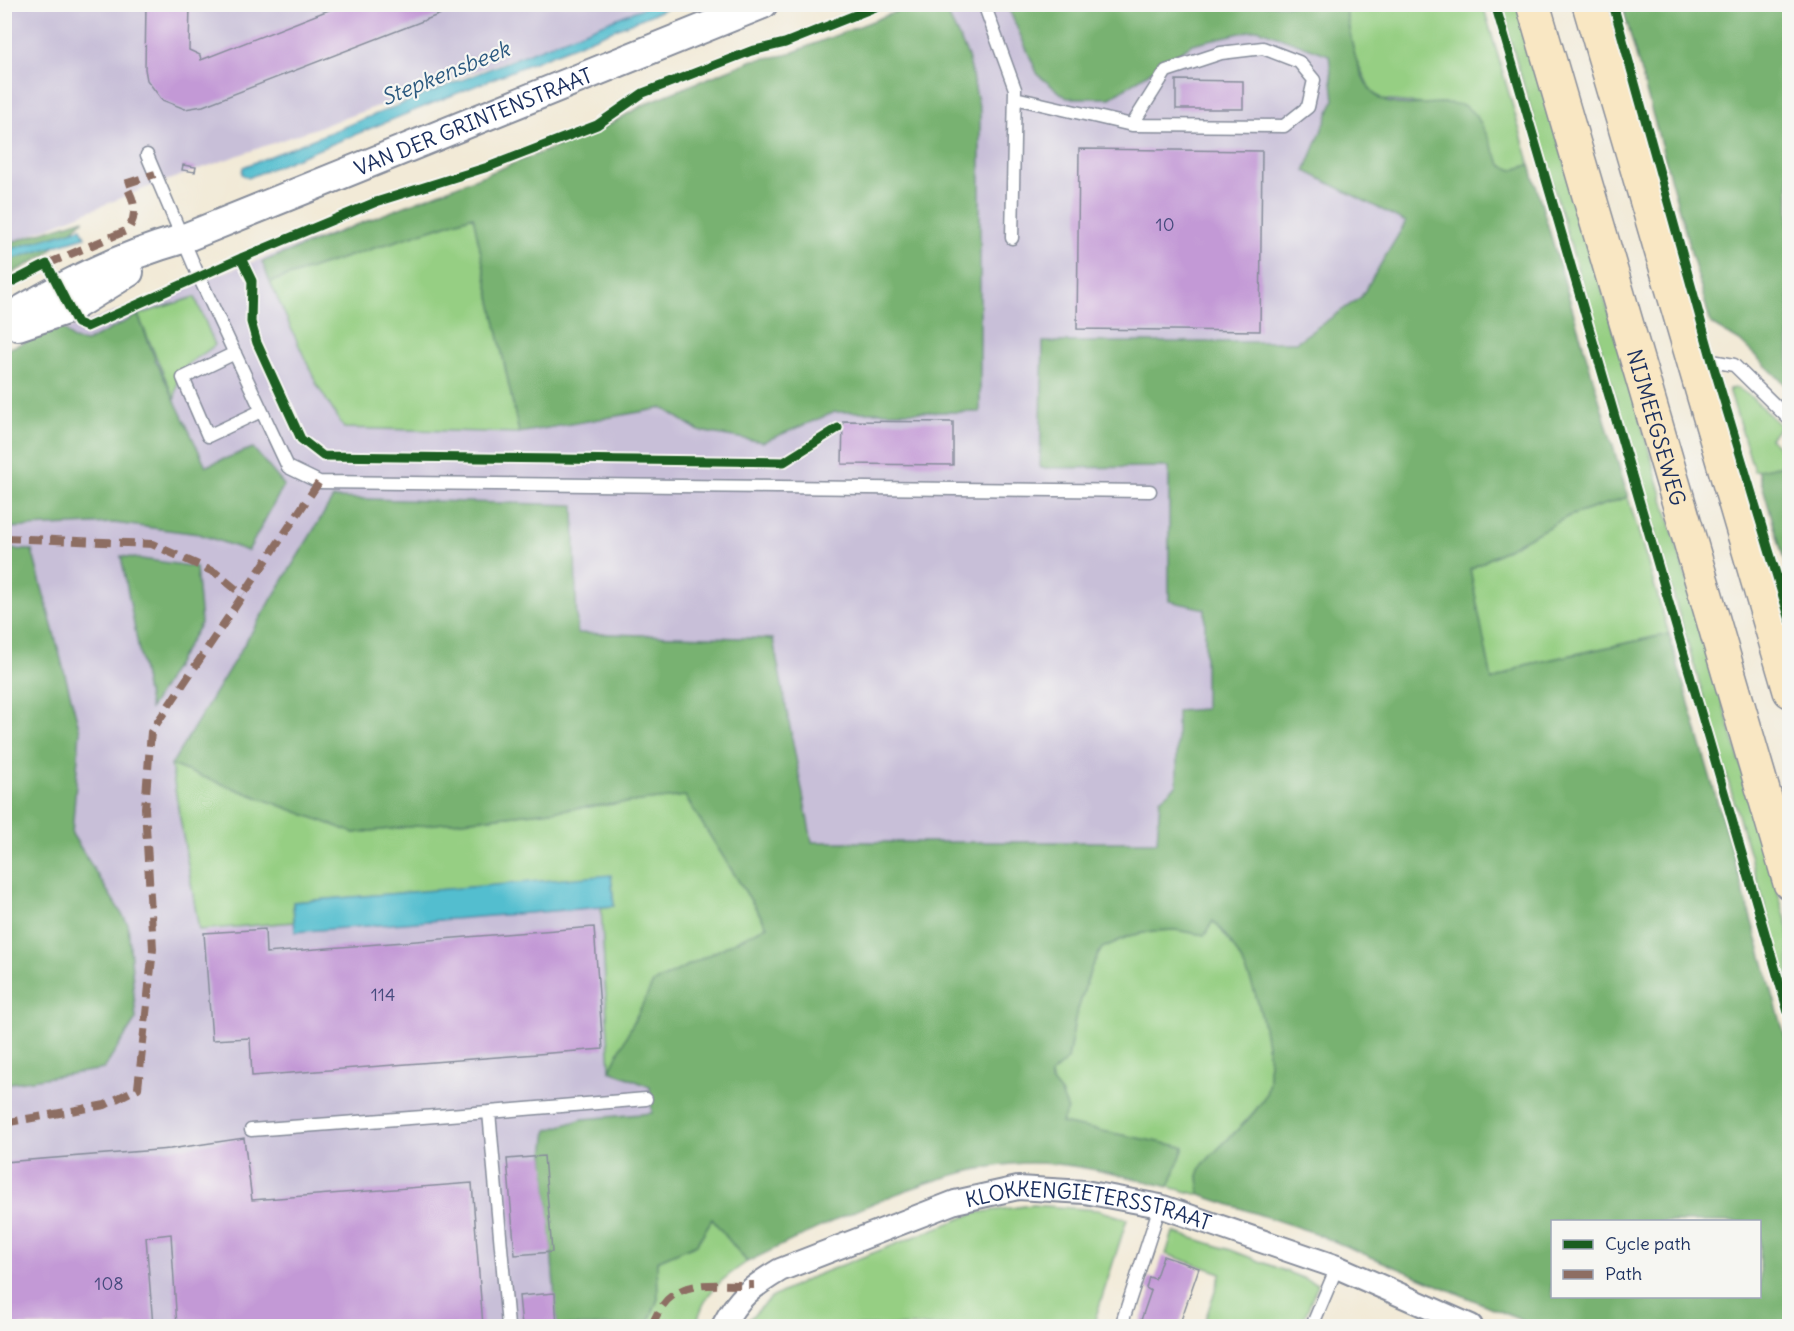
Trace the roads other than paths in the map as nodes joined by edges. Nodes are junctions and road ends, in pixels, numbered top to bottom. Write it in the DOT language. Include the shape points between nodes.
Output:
graph roads {
  1 [pos="763,4"];
  2 [pos="984,4"];
  3 [pos="1533,4"];
  4 [pos="1589,4"];
  5 [pos="1015,98"];
  6 [pos="1132,125"];
  7 [pos="147,155"];
  8 [pos="1012,238"];
  9 [pos="182,239"];
  10 [pos="4,320"];
  11 [pos="4,330"];
  12 [pos="235,353"];
  13 [pos="1695,365"];
  14 [pos="261,411"];
  15 [pos="1790,420"];
  16 [pos="1150,491"];
  17 [pos="1790,691"];
  18 [pos="1785,849"];
  19 [pos="1790,883"];
  20 [pos="646,1099"];
  21 [pos="489,1112"];
  22 [pos="251,1130"];
  23 [pos="1160,1206"];
  24 [pos="1337,1267"];
  25 [pos="508,1326"];
  26 [pos="723,1326"];
  27 [pos="1121,1326"];
  28 [pos="1312,1326"];
  29 [pos="1471,1326"];
  1 -- 9 [label="street, VAN DER GRINTENSTRAAT"];
  2 -- 5 [label="lane"];
  3 -- 18 [label="main road, NIJMEEGSEWEG"];
  4 -- 13 [label="main road"];
  5 -- 6 [label="lane"];
  5 -- 8 [label="lane"];
  6 -- 6 [label="lane" via="1284,126 1308,107 1314,80 1299,62 1263,48 1221,53 1166,71"];
  7 -- 9 [label="lane"];
  9 -- 10 [label="street, VAN DER GRINTENSTRAAT" via="133,253 59,288"];
  9 -- 11 [label="street, VAN DER GRINTENSTRAAT" via="69,309"];
  9 -- 12 [label="lane"];
  12 -- 14 [label="lane"];
  12 -- 14 [label="lane" via="183,378 208,436"];
  13 -- 15 [label="lane" via="1712,361 1734,365"];
  13 -- 17 [label="main road"];
  14 -- 16 [label="lane" via="288,467 319,482"];
  18 -- 19 [label="main road, NIJMEEGSEWEG"];
  20 -- 21 [label="lane"];
  21 -- 22 [label="lane"];
  21 -- 25 [label="lane"];
  23 -- 24 [label="street, KLOKKENGIETERSSTRAAT"];
  23 -- 26 [label="street, KLOKKENGIETERSSTRAAT" via="1085,1192 1018,1188 955,1202 780,1270 754,1285 735,1304"];
  23 -- 27 [label="lane"];
  24 -- 28 [label="lane"];
  24 -- 29 [label="street, KLOKKENGIETERSSTRAAT"];
}
